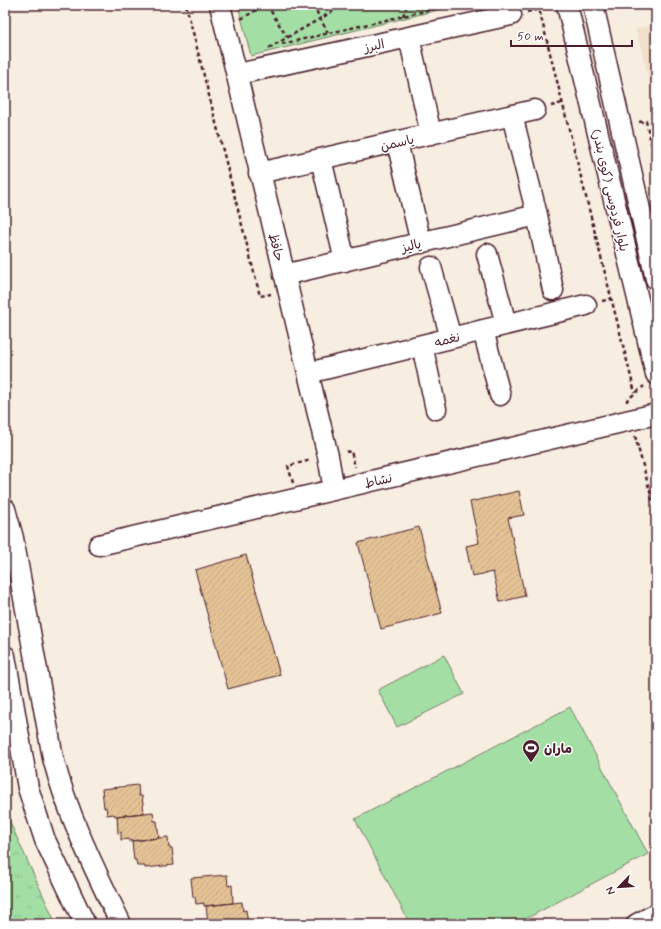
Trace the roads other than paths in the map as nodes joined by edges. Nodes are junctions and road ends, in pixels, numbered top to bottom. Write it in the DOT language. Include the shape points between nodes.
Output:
graph roads {
  1 [pos="220,5"];
  2 [pos="567,5"];
  3 [pos="593,5"];
  4 [pos="511,15"];
  5 [pos="409,37"];
  6 [pos="238,74"];
  7 [pos="535,110"];
  8 [pos="512,115"];
  9 [pos="620,126"];
  10 [pos="597,131"];
  11 [pos="431,134"];
  12 [pos="397,142"];
  13 [pos="321,159"];
  14 [pos="259,173"];
  15 [pos="537,215"];
  16 [pos="421,243"];
  17 [pos="487,254"];
  18 [pos="345,261"];
  19 [pos="431,266"];
  20 [pos="656,279"];
  21 [pos="286,282"];
  22 [pos="553,290"];
  23 [pos="586,305"];
  24 [pos="506,324"];
  25 [pos="483,330"];
  26 [pos="451,338"];
  27 [pos="422,345"];
  28 [pos="308,373"];
  29 [pos="651,380"];
  30 [pos="500,395"];
  31 [pos="436,409"];
  32 [pos="656,414"];
  33 [pos="334,490"];
  34 [pos="5,509"];
  35 [pos="100,545"];
  36 [pos="5,656"];
  37 [pos="76,828"];
  38 [pos="45,840"];
  39 [pos="656,914"];
  40 [pos="85,924"];
  41 [pos="121,924"];
  42 [pos="637,924"];
  1 -- 6 [label="street, حافظ"];
  2 -- 10 [label="street, بلوار فردوسی (کوی بندر)"];
  3 -- 9 [label="street, بلوار فردوسی (کوی بندر)"];
  4 -- 5 [label="street, البرز"];
  5 -- 6 [label="street, البرز"];
  5 -- 11 [label="street"];
  6 -- 14 [label="street, حافظ"];
  7 -- 8 [label="street, یاسمن"];
  8 -- 11 [label="street, یاسمن"];
  8 -- 15 [label="street"];
  9 -- 10 [label="street"];
  9 -- 20 [label="street, بلوار فردوسی (کوی بندر)"];
  10 -- 29 [label="street, بلوار فردوسی (کوی بندر)"];
  11 -- 12 [label="street, یاسمن"];
  12 -- 13 [label="street, یاسمن"];
  12 -- 16 [label="street"];
  13 -- 14 [label="street, یاسمن"];
  13 -- 18 [label="street"];
  14 -- 21 [label="street, حافظ"];
  15 -- 16 [label="street, پالیز"];
  15 -- 22 [label="street"];
  16 -- 18 [label="street, پالیز"];
  17 -- 24 [label="street"];
  18 -- 21 [label="street, پالیز"];
  19 -- 26 [label="street"];
  21 -- 28 [label="street, حافظ"];
  23 -- 24 [label="street, نغمه"];
  24 -- 25 [label="street, نغمه"];
  25 -- 26 [label="street, نغمه"];
  25 -- 30 [label="street"];
  26 -- 27 [label="street, نغمه"];
  27 -- 28 [label="street, نغمه"];
  27 -- 31 [label="street"];
  28 -- 33 [label="street, حافظ"];
  32 -- 33 [label="street, نشاط"];
  33 -- 35 [label="street, نشاط"];
  34 -- 37 [label="street" via="13,538 53,758 60,788"];
  36 -- 38 [label="street" via="24,771"];
  37 -- 38 [label="street"];
  37 -- 41 [label="street"];
  38 -- 40 [label="street"];
  39 -- 42 [label="street"];
}
